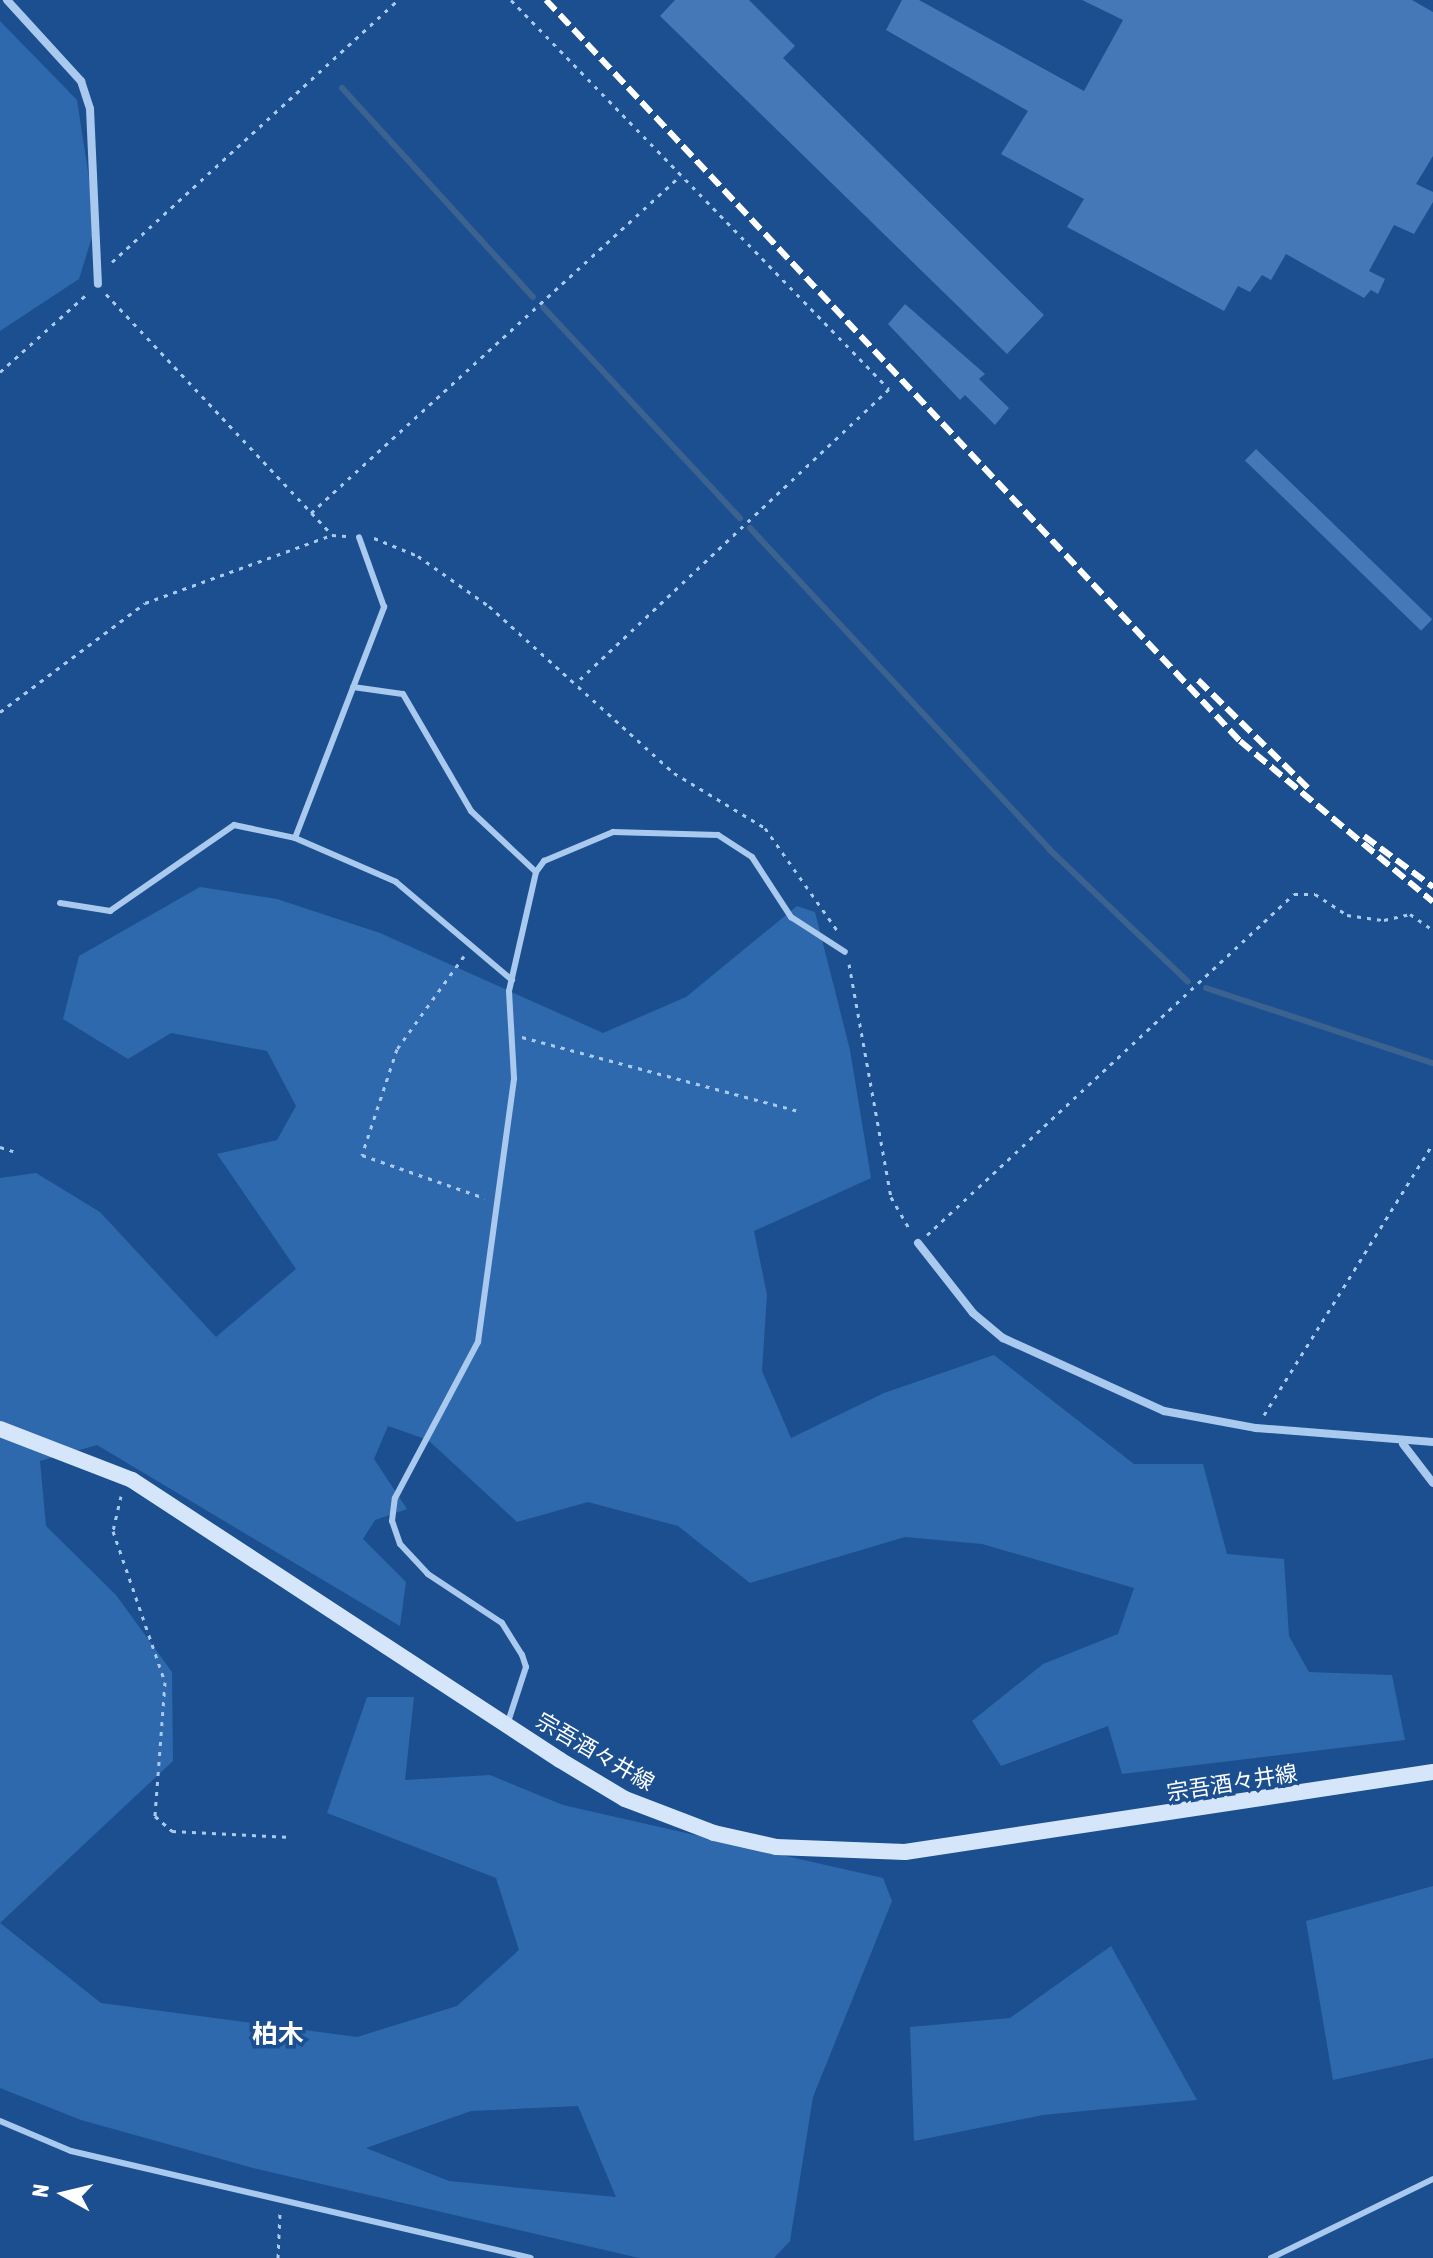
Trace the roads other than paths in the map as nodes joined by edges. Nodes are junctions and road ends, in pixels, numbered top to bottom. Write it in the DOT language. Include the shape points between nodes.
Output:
graph roads {
  1 [pos="7,0"];
  2 [pos="98,284"];
  3 [pos="359,537"];
  4 [pos="353,687"];
  5 [pos="295,838"];
  6 [pos="536,872"];
  7 [pos="60,903"];
  8 [pos="845,952"];
  9 [pos="512,980"];
  10 [pos="918,1243"];
  11 [pos="0,1429"];
  12 [pos="1433,1442"];
  13 [pos="1403,1444"];
  14 [pos="1433,1483"];
  15 [pos="507,1725"];
  16 [pos="1433,1772"];
  17 [pos="0,2121"];
  18 [pos="1433,2179"];
  19 [pos="531,2258"];
  20 [pos="1271,2258"];
  1 -- 2 [label="street" via="81,81 90,109 102,269"];
  3 -- 4 [label="lane" via="384,607"];
  4 -- 5 [label="lane"];
  4 -- 6 [label="lane" via="403,694 471,811"];
  5 -- 7 [label="lane" via="234,825 110,911"];
  5 -- 9 [label="lane" via="396,882 469,950"];
  6 -- 8 [label="lane" via="544,861 613,832 718,835 752,857 791,917"];
  6 -- 9 [label="lane"];
  9 -- 15 [label="lane" via="514,1078 478,1342 395,1498 392,1521 400,1544 428,1574 502,1623 522,1655 526,1667"];
  10 -- 13 [label="street" via="973,1313 1027,1352 1164,1411 1256,1428"];
  11 -- 15 [label="main road, 宗吾酒々井線" via="126,1477"];
  12 -- 13 [label="street"];
  13 -- 14 [label="street"];
  15 -- 16 [label="main road, 宗吾酒々井線" via="665,1816 776,1847 828,1851 967,1846"];
  17 -- 19 [label="lane" via="71,2151"];
  18 -- 20 [label="lane"];
}
